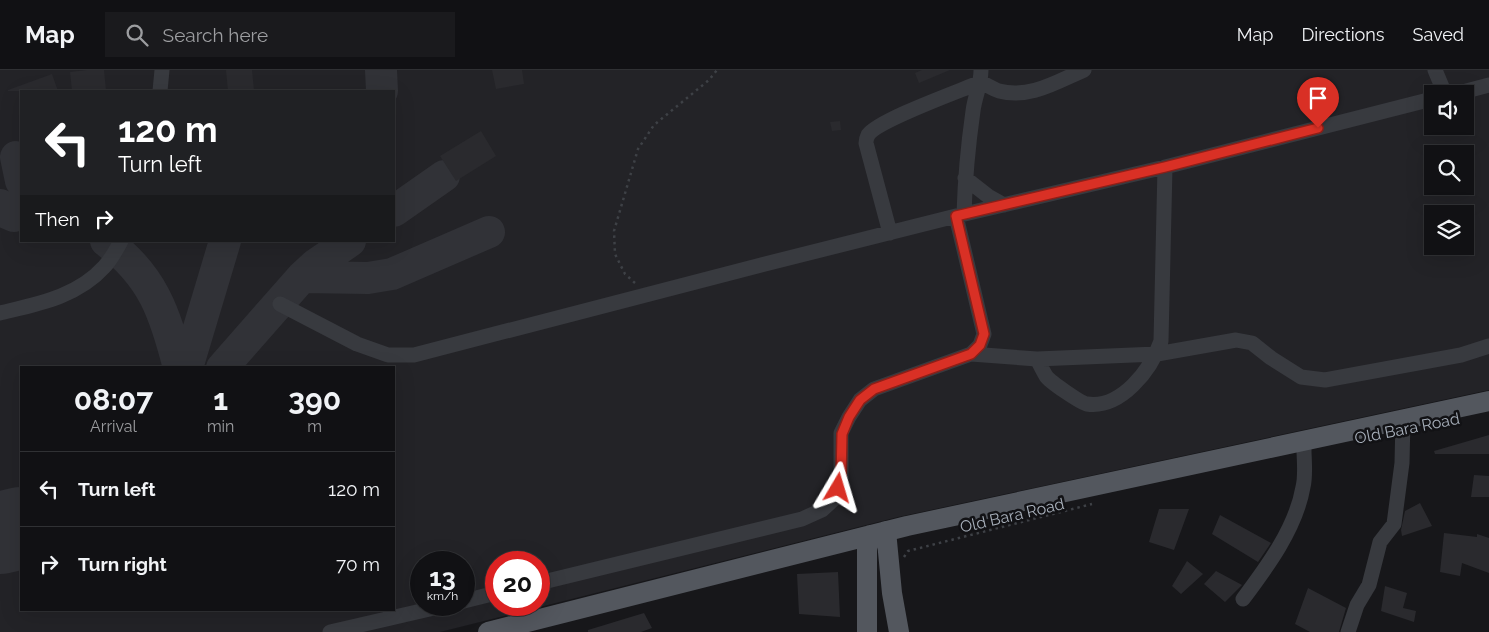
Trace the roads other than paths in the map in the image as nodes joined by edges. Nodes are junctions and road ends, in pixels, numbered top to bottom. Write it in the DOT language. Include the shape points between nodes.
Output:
graph roads {
  1 [pos="162,70"];
  2 [pos="1084,70"];
  3 [pos="1435,70"];
  4 [pos="981,76"];
  5 [pos="1442,85"];
  6 [pos="1489,85"];
  7 [pos="1474,89"];
  8 [pos="160,90"];
  9 [pos="1424,101"];
  10 [pos="1165,167"];
  11 [pos="965,178"];
  12 [pos="1004,205"];
  13 [pos="960,215"];
  14 [pos="890,233"];
  15 [pos="121,242"];
  16 [pos="280,304"];
  17 [pos="0,313"];
  18 [pos="1489,346"];
  19 [pos="971,354"];
  20 [pos="1157,354"];
  21 [pos="1037,359"];
  22 [pos="1489,401"];
  23 [pos="1489,412"];
  24 [pos="1403,424"];
  25 [pos="1304,449"];
  26 [pos="878,539"];
  27 [pos="550,580"];
  28 [pos="1243,599"];
  29 [pos="598,610"];
  30 [pos="410,614"];
  31 [pos="330,632"];
  32 [pos="488,632"];
  33 [pos="538,632"];
  34 [pos="867,632"];
  35 [pos="899,632"];
  36 [pos="1348,632"];
  1 -- 8 [label="street"];
  2 -- 4 [label="street" via="1023,94 997,90"];
  3 -- 5 [label="street"];
  4 -- 11 [label="street" via="975,98"];
  4 -- 14 [label="street" via="875,128 867,136 866,143"];
  6 -- 7 [label="street"];
  9 -- 10 [label="street"];
  10 -- 12 [label="street"];
  10 -- 20 [label="street" via="1161,341"];
  11 -- 12 [label="street"];
  11 -- 13 [label="street"];
  12 -- 13 [label="street"];
  13 -- 14 [label="street"];
  13 -- 19 [label="street" via="984,334 980,345"];
  14 -- 16 [label="street" via="414,355 388,355 357,344"];
  15 -- 17 [label="street" via="105,266 87,283 44,302"];
  18 -- 20 [label="street" via="1461,355 1325,380 1301,377 1252,343 1236,340"];
  19 -- 21 [label="street"];
  19 -- 27 [label="street" via="874,389 860,400 842,434 841,478 836,498 822,510 802,519"];
  20 -- 21 [label="street"];
  20 -- 21 [label="street" via="1135,384 1119,398 1102,404 1085,404 1047,378"];
  22 -- 24 [label="main road"];
  23 -- 24 [label="main road, Old Bara Road"];
  24 -- 25 [label="main road, Old Bara Road"];
  24 -- 26 [label="main road"];
  24 -- 36 [label="street" via="1394,524 1380,542 1369,585 1357,605"];
  25 -- 26 [label="main road, Old Bara Road"];
  25 -- 28 [label="street" via="1304,486 1299,507 1289,529"];
  26 -- 29 [label="main road, Old Bara Road"];
  26 -- 34 [label="main road"];
  26 -- 35 [label="main road" via="890,572"];
  29 -- 32 [label="main road"];
  29 -- 33 [label="main road, Old Bara Road"];
  30 -- 31 [label="street"];
}
